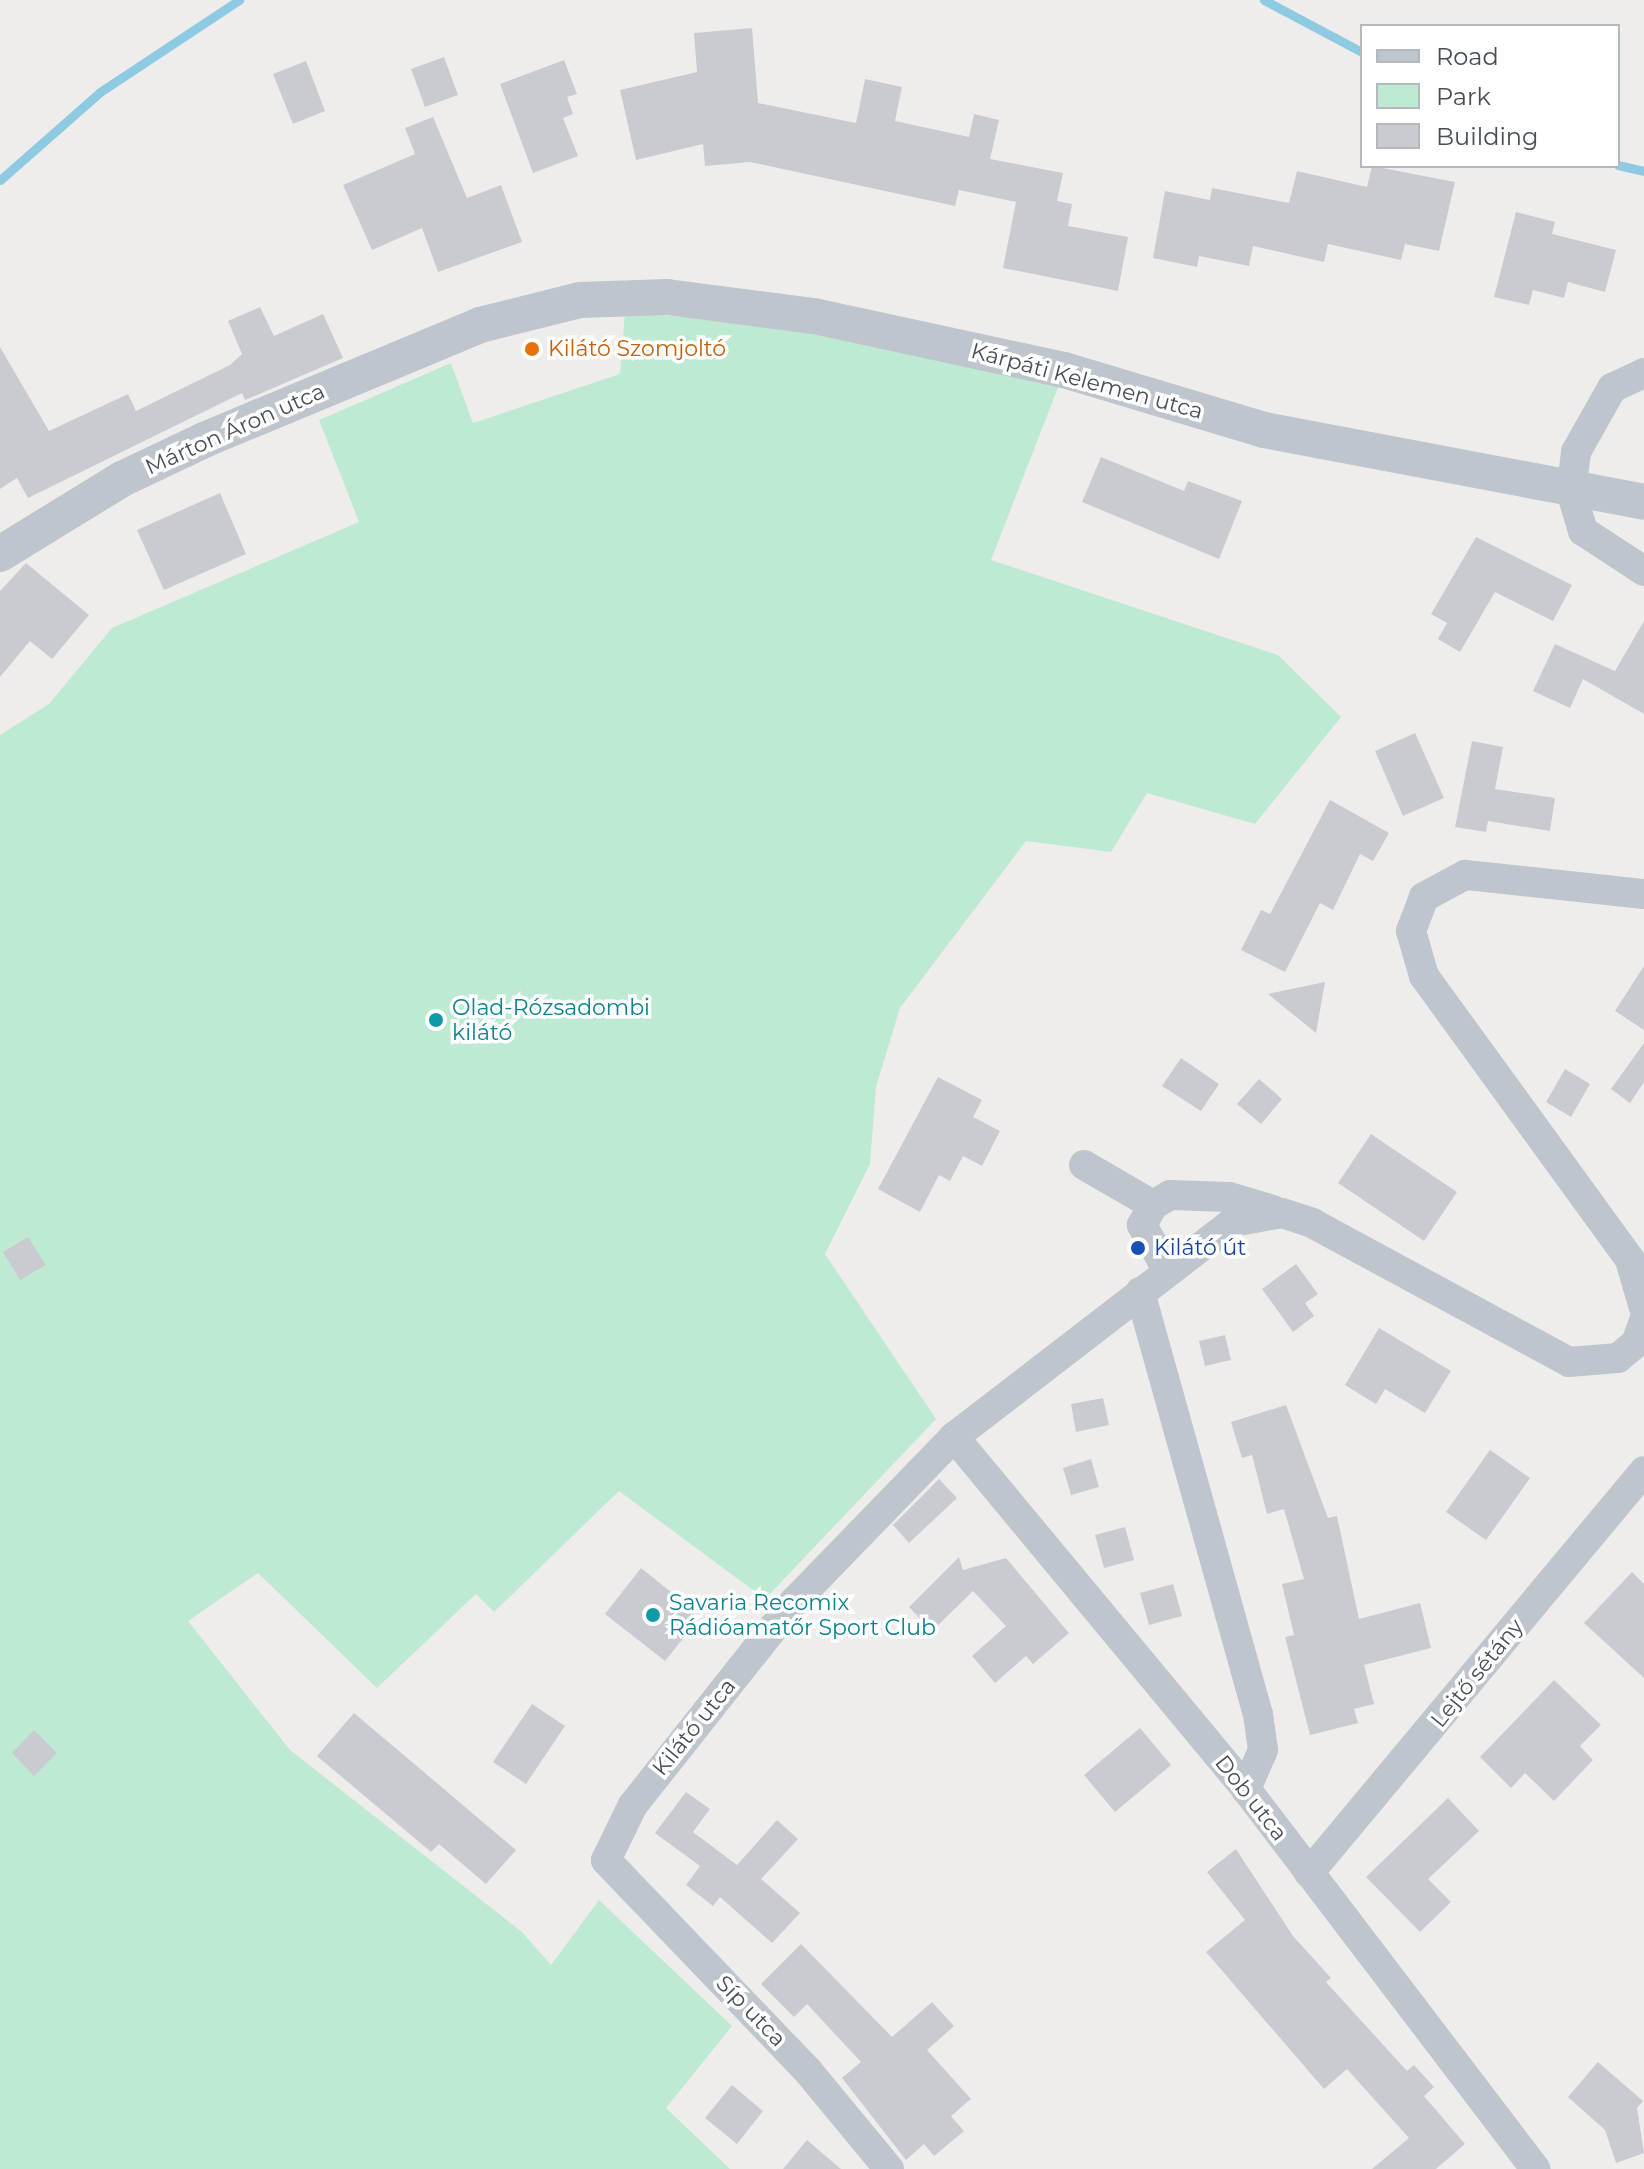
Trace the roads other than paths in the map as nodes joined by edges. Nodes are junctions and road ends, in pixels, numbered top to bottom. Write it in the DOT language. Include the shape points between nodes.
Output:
graph roads {
  1 [pos="480,325"];
  2 [pos="1644,373"];
  3 [pos="1571,491"];
  4 [pos="1644,502"];
  5 [pos="0,554"];
  6 [pos="1644,571"];
  7 [pos="1644,894"];
  8 [pos="1084,1165"];
  9 [pos="1153,1205"];
  10 [pos="1282,1213"];
  11 [pos="1168,1271"];
  12 [pos="1140,1292"];
  13 [pos="1644,1308"];
  14 [pos="1644,1321"];
  15 [pos="954,1437"];
  16 [pos="1644,1471"];
  17 [pos="1246,1789"];
  18 [pos="606,1860"];
  19 [pos="1309,1873"];
  20 [pos="889,2169"];
  21 [pos="1536,2169"];
  1 -- 3 [label="street, Kárpáti Kelemen utca" via="580,300 667,297 814,316 1064,370 1264,430"];
  1 -- 5 [label="street, Márton Áron utca" via="149,466"];
  2 -- 3 [label="street" via="1612,388 1576,452"];
  3 -- 4 [label="street, Kárpáti Kelemen utca"];
  3 -- 6 [label="street" via="1583,531"];
  7 -- 13 [label="street" via="1465,875 1424,897 1411,931 1424,976 1630,1260"];
  8 -- 9 [label="street"];
  9 -- 10 [label="street" via="1170,1195 1229,1197"];
  9 -- 11 [label="street" via="1142,1225"];
  10 -- 11 [label="street" via="1233,1222"];
  10 -- 14 [label="street" via="1569,1362 1618,1358 1636,1343"];
  11 -- 12 [label="street"];
  12 -- 15 [label="street"];
  12 -- 17 [label="street" via="1258,1714 1263,1750"];
  15 -- 17 [label="street, Dob utca"];
  15 -- 18 [label="street, Kilátó utca" via="794,1602 633,1805"];
  16 -- 19 [label="street, Lejtő sétány"];
  17 -- 19 [label="street, Dob utca"];
  18 -- 20 [label="street, Síp utca" via="808,2071"];
  19 -- 21 [label="street, Dob utca"];
}
